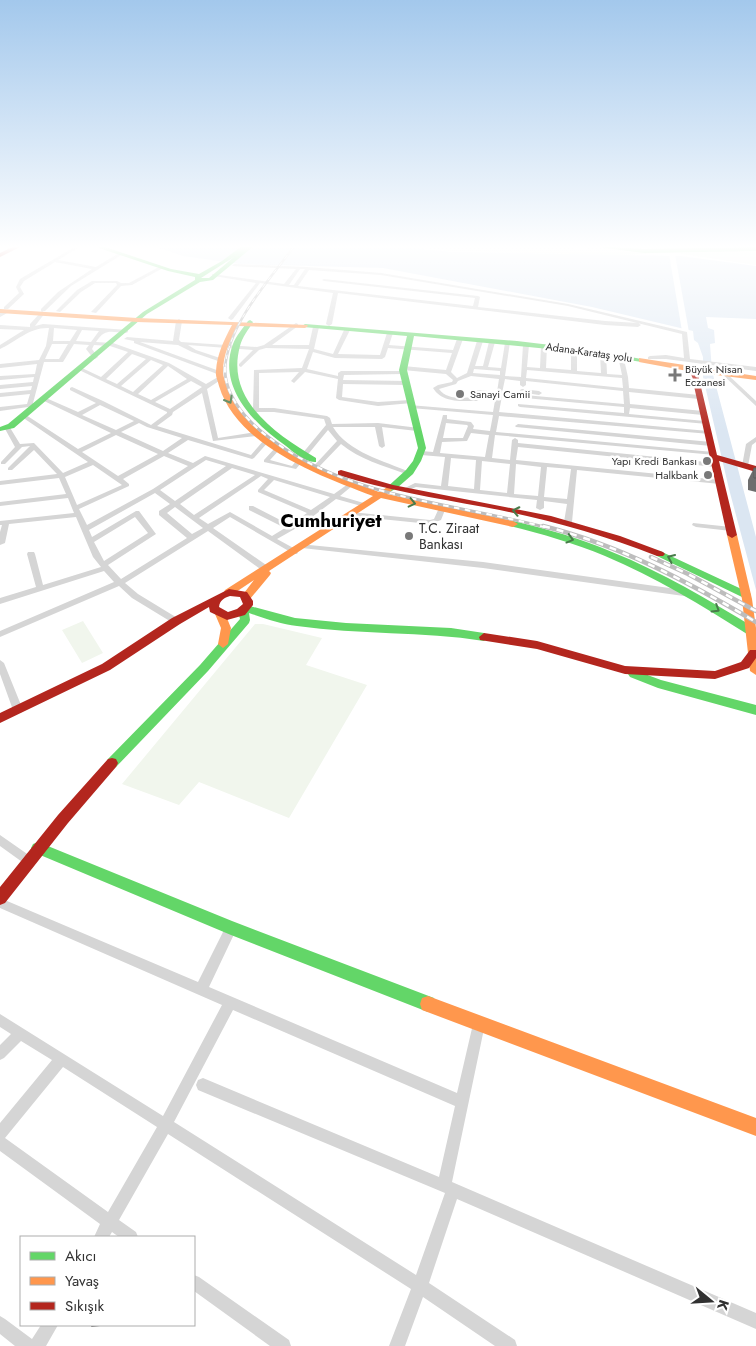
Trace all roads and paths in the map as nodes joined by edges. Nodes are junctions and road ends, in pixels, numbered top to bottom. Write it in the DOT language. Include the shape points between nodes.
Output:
graph roads {
  1 [pos="45,308"];
  2 [pos="61,308"];
  3 [pos="98,308"];
  4 [pos="156,308"];
  5 [pos="169,308"];
  6 [pos="242,308"];
  7 [pos="332,308"];
  8 [pos="475,308"];
  9 [pos="580,308"];
  10 [pos="3,311"];
  11 [pos="58,311"];
  12 [pos="42,312"];
  13 [pos="94,312"];
  14 [pos="141,317"];
  15 [pos="158,317"];
  16 [pos="234,320"];
  17 [pos="179,321"];
  18 [pos="250,322"];
  19 [pos="329,324"];
  20 [pos="296,325"];
  21 [pos="658,326"];
  22 [pos="52,327"];
  23 [pos="316,327"];
  24 [pos="2,328"];
  25 [pos="81,328"];
  26 [pos="32,329"];
  27 [pos="104,329"];
  28 [pos="347,330"];
  29 [pos="390,333"];
  30 [pos="125,335"];
  31 [pos="411,335"];
  32 [pos="460,339"];
  33 [pos="480,341"];
  34 [pos="49,342"];
  35 [pos="176,342"];
  36 [pos="492,342"];
  37 [pos="71,343"];
  38 [pos="508,343"];
  39 [pos="92,344"];
  40 [pos="110,344"];
  41 [pos="203,344"];
  42 [pos="526,345"];
  43 [pos="230,346"];
  44 [pos="266,346"];
  45 [pos="386,346"];
  46 [pos="544,346"];
  47 [pos="0,347"];
  48 [pos="406,348"];
  49 [pos="257,349"];
  50 [pos="311,349"];
  51 [pos="574,349"];
  52 [pos="191,350"];
  53 [pos="132,351"];
  54 [pos="456,352"];
  55 [pos="603,352"];
  56 [pos="207,355"];
  57 [pos="335,356"];
  58 [pos="621,356"];
  59 [pos="95,357"];
  60 [pos="177,357"];
  61 [pos="150,358"];
  62 [pos="221,360"];
  63 [pos="41,361"];
  64 [pos="194,363"];
  65 [pos="166,364"];
  66 [pos="241,365"];
  67 [pos="694,365"];
  68 [pos="0,366"];
  69 [pos="472,367"];
  70 [pos="485,368"];
  71 [pos="525,368"];
  72 [pos="80,369"];
  73 [pos="543,369"];
  74 [pos="756,369"];
  75 [pos="304,370"];
  76 [pos="503,370"];
  77 [pos="718,370"];
  78 [pos="0,371"];
  79 [pos="38,372"];
  80 [pos="448,372"];
  81 [pos="574,372"];
  82 [pos="404,374"];
  83 [pos="470,374"];
  84 [pos="756,374"];
  85 [pos="604,375"];
  86 [pos="220,376"];
  87 [pos="502,377"];
  88 [pos="625,377"];
  89 [pos="0,378"];
  90 [pos="756,378"];
  91 [pos="102,379"];
  92 [pos="191,379"];
  93 [pos="523,379"];
  94 [pos="340,380"];
  95 [pos="456,380"];
  96 [pos="294,381"];
  97 [pos="36,384"];
  98 [pos="118,386"];
  99 [pos="575,386"];
  100 [pos="0,387"];
  101 [pos="205,388"];
  102 [pos="72,389"];
  103 [pos="626,391"];
  104 [pos="33,392"];
  105 [pos="134,394"];
  106 [pos="498,394"];
  107 [pos="522,394"];
  108 [pos="0,395"];
  109 [pos="453,398"];
  110 [pos="573,399"];
  111 [pos="101,402"];
  112 [pos="151,402"];
  113 [pos="411,404"];
  114 [pos="627,404"];
  115 [pos="756,404"];
  116 [pos="520,405"];
  117 [pos="33,406"];
  118 [pos="448,408"];
  119 [pos="0,409"];
  120 [pos="572,410"];
  121 [pos="170,411"];
  122 [pos="496,413"];
  123 [pos="77,415"];
  124 [pos="519,416"];
  125 [pos="627,416"];
  126 [pos="139,421"];
  127 [pos="444,421"];
  128 [pos="573,421"];
  129 [pos="328,426"];
  130 [pos="378,426"];
  131 [pos="518,426"];
  132 [pos="628,426"];
  133 [pos="152,427"];
  134 [pos="4,428"];
  135 [pos="417,430"];
  136 [pos="470,431"];
  137 [pos="573,431"];
  138 [pos="492,433"];
  139 [pos="118,434"];
  140 [pos="516,435"];
  141 [pos="709,435"];
  142 [pos="628,436"];
  143 [pos="261,437"];
  144 [pos="186,438"];
  145 [pos="756,439"];
  146 [pos="341,440"];
  147 [pos="441,440"];
  148 [pos="573,441"];
  149 [pos="515,445"];
  150 [pos="18,446"];
  151 [pos="34,446"];
  152 [pos="382,446"];
  153 [pos="630,446"];
  154 [pos="277,449"];
  155 [pos="78,452"];
  156 [pos="578,452"];
  157 [pos="164,453"];
  158 [pos="421,453"];
  159 [pos="436,454"];
  160 [pos="448,456"];
  161 [pos="631,457"];
  162 [pos="302,458"];
  163 [pos="479,459"];
  164 [pos="488,460"];
  165 [pos="512,461"];
  166 [pos="3,462"];
  167 [pos="94,462"];
  168 [pos="544,465"];
  169 [pos="194,466"];
  170 [pos="231,466"];
  171 [pos="318,466"];
  172 [pos="748,467"];
  173 [pos="577,468"];
  174 [pos="10,469"];
  175 [pos="408,473"];
  176 [pos="260,474"];
  177 [pos="632,474"];
  178 [pos="61,476"];
  179 [pos="272,478"];
  180 [pos="118,479"];
  181 [pos="720,482"];
  182 [pos="0,483"];
  183 [pos="350,484"];
  184 [pos="392,487"];
  185 [pos="444,488"];
  186 [pos="156,490"];
  187 [pos="405,490"];
  188 [pos="476,491"];
  189 [pos="510,495"];
  190 [pos="70,496"];
  191 [pos="336,496"];
  192 [pos="380,496"];
  193 [pos="540,498"];
  194 [pos="571,502"];
  195 [pos="0,504"];
  196 [pos="176,504"];
  197 [pos="365,505"];
  198 [pos="251,508"];
  199 [pos="540,508"];
  200 [pos="441,510"];
  201 [pos="78,512"];
  202 [pos="312,513"];
  203 [pos="351,514"];
  204 [pos="194,518"];
  205 [pos="568,522"];
  206 [pos="3,523"];
  207 [pos="696,525"];
  208 [pos="207,528"];
  209 [pos="290,528"];
  210 [pos="86,529"];
  211 [pos="731,529"];
  212 [pos="192,538"];
  213 [pos="272,538"];
  214 [pos="90,541"];
  215 [pos="1,543"];
  216 [pos="294,551"];
  217 [pos="31,554"];
  218 [pos="104,567"];
  219 [pos="266,569"];
  220 [pos="120,583"];
  221 [pos="40,589"];
  222 [pos="229,592"];
  223 [pos="691,594"];
  224 [pos="746,595"];
  225 [pos="216,599"];
  226 [pos="0,601"];
  227 [pos="245,606"];
  228 [pos="218,613"];
  229 [pos="176,622"];
  230 [pos="751,631"];
  231 [pos="0,634"];
  232 [pos="154,636"];
  233 [pos="222,650"];
  234 [pos="754,653"];
  235 [pos="0,663"];
  236 [pos="625,670"];
  237 [pos="756,671"];
  238 [pos="18,710"];
  239 [pos="756,710"];
  240 [pos="0,718"];
  241 [pos="0,840"];
  242 [pos="38,848"];
  243 [pos="29,861"];
  244 [pos="0,898"];
  245 [pos="0,903"];
  246 [pos="231,928"];
  247 [pos="201,990"];
  248 [pos="230,1003"];
  249 [pos="0,1020"];
  250 [pos="479,1024"];
  251 [pos="20,1033"];
  252 [pos="0,1054"];
  253 [pos="61,1060"];
  254 [pos="203,1085"];
  255 [pos="462,1102"];
  256 [pos="165,1126"];
  257 [pos="756,1127"];
  258 [pos="0,1134"];
  259 [pos="0,1143"];
  260 [pos="448,1188"];
  261 [pos="110,1222"];
  262 [pos="102,1236"];
  263 [pos="130,1236"];
  264 [pos="195,1283"];
  265 [pos="420,1286"];
  266 [pos="756,1321"];
  267 [pos="0,1324"];
  268 [pos="49,1326"];
  269 [pos="28,1346"];
  270 [pos="37,1346"];
  271 [pos="283,1346"];
  272 [pos="397,1346"];
  273 [pos="509,1346"];
  1 -- 12 [label="street"];
  2 -- 11 [label="street"];
  3 -- 13 [label="street"];
  4 -- 14 [label="main road"];
  5 -- 15 [label="main road"];
  6 -- 16 [label="street"];
  7 -- 19 [label="street"];
  8 -- 21 [label="street"];
  9 -- 21 [label="street"];
  10 -- 12 [label="main road, Adana-Karataş yolu"];
  11 -- 12 [label="main road, Adana-Karataş yolu"];
  11 -- 13 [label="main road, Adana-Karataş yolu"];
  12 -- 14 [label="main road, Adana-Karataş yolu"];
  12 -- 26 [label="street"];
  13 -- 14 [label="main road, Adana-Karataş yolu"];
  14 -- 15 [label="main road, Adana-Karataş yolu"];
  14 -- 30 [label="main road"];
  15 -- 16 [label="main road, Adana-Karataş yolu"];
  15 -- 17 [label="main road, Adana-Karataş yolu"];
  16 -- 17 [label="main road, Adana-Karataş yolu"];
  16 -- 18 [label="main road, Adana-Karataş yolu"];
  16 -- 19 [label="main road, Adana-Karataş yolu"];
  16 -- 43 [label="main road"];
  17 -- 35 [label="street"];
  18 -- 20 [label="main road, Adana-Karataş yolu"];
  18 -- 43 [label="main road"];
  19 -- 67 [label="main road, Adana-Karataş yolu" via="569,345"];
  20 -- 23 [label="main road, Adana-Karataş yolu"];
  20 -- 44 [label="street"];
  21 -- 67 [label="street" via="685,333"];
  22 -- 25 [label="street"];
  22 -- 26 [label="street"];
  22 -- 34 [label="street"];
  23 -- 28 [label="main road, Adana-Karataş yolu"];
  23 -- 50 [label="street"];
  24 -- 26 [label="street"];
  25 -- 27 [label="street"];
  25 -- 37 [label="street"];
  26 -- 47 [label="street"];
  27 -- 30 [label="street"];
  27 -- 39 [label="street"];
  28 -- 29 [label="main road, Adana-Karataş yolu"];
  28 -- 57 [label="street"];
  29 -- 31 [label="main road, Adana-Karataş yolu"];
  29 -- 45 [label="street"];
  30 -- 35 [label="street"];
  30 -- 40 [label="main road"];
  30 -- 60 [label="street"];
  31 -- 32 [label="main road, Adana-Karataş yolu"];
  31 -- 48 [label="main road"];
  32 -- 33 [label="main road, Adana-Karataş yolu"];
  32 -- 54 [label="street"];
  33 -- 36 [label="main road, Adana-Karataş yolu"];
  33 -- 69 [label="street"];
  34 -- 37 [label="street"];
  34 -- 63 [label="street"];
  35 -- 41 [label="street"];
  35 -- 52 [label="street"];
  36 -- 38 [label="main road, Adana-Karataş yolu"];
  36 -- 70 [label="street"];
  37 -- 39 [label="street"];
  37 -- 63 [label="street" via="61,361"];
  38 -- 42 [label="main road, Adana-Karataş yolu"];
  38 -- 76 [label="street"];
  39 -- 40 [label="street"];
  39 -- 59 [label="street" via="89,350"];
  40 -- 53 [label="street"];
  40 -- 59 [label="main road"];
  41 -- 43 [label="street"];
  41 -- 52 [label="street"];
  42 -- 46 [label="main road, Adana-Karataş yolu"];
  42 -- 71 [label="street"];
  43 -- 49 [label="street"];
  43 -- 56 [label="street"];
  43 -- 62 [label="main road"];
  43 -- 162 [label="main road" via="236,386 246,408"];
  44 -- 49 [label="street"];
  44 -- 50 [label="street"];
  45 -- 48 [label="street"];
  45 -- 57 [label="street" via="382,357"];
  46 -- 51 [label="main road, Adana-Karataş yolu"];
  46 -- 73 [label="street"];
  48 -- 54 [label="street"];
  48 -- 82 [label="main road"];
  49 -- 66 [label="street"];
  50 -- 57 [label="street"];
  50 -- 75 [label="street"];
  51 -- 55 [label="main road, Adana-Karataş yolu"];
  51 -- 81 [label="street"];
  52 -- 56 [label="street"];
  52 -- 60 [label="street"];
  53 -- 61 [label="street"];
  53 -- 91 [label="street"];
  54 -- 80 [label="street"];
  55 -- 58 [label="main road, Adana-Karataş yolu"];
  55 -- 85 [label="street"];
  56 -- 62 [label="street"];
  56 -- 64 [label="street"];
  58 -- 67 [label="main road, Adana-Karataş yolu"];
  58 -- 88 [label="street"];
  59 -- 72 [label="main road"];
  60 -- 64 [label="street"];
  61 -- 65 [label="street"];
  61 -- 98 [label="street"];
  62 -- 86 [label="main road"];
  63 -- 68 [label="street"];
  63 -- 79 [label="street"];
  64 -- 86 [label="street"];
  65 -- 92 [label="street"];
  65 -- 105 [label="street"];
  67 -- 77 [label="main road"];
  67 -- 141 [label="main road"];
  69 -- 70 [label="street"];
  69 -- 83 [label="street"];
  70 -- 76 [label="street"];
  71 -- 73 [label="street"];
  71 -- 93 [label="street"];
  72 -- 91 [label="street"];
  72 -- 117 [label="main road"];
  73 -- 81 [label="street"];
  74 -- 77 [label="street"];
  75 -- 94 [label="street"];
  75 -- 96 [label="street"];
  75 -- 129 [label="street" via="256,371 256,410 327,418"];
  76 -- 87 [label="street"];
  77 -- 84 [label="main road"];
  77 -- 90 [label="main road"];
  77 -- 115 [label="street"];
  78 -- 79 [label="street"];
  79 -- 89 [label="street"];
  79 -- 97 [label="street"];
  80 -- 82 [label="street"];
  80 -- 95 [label="street"];
  81 -- 85 [label="street"];
  82 -- 94 [label="street"];
  82 -- 94 [label="street" via="341,373"];
  82 -- 113 [label="main road"];
  83 -- 87 [label="street"];
  83 -- 95 [label="street"];
  85 -- 88 [label="street"];
  86 -- 101 [label="street"];
  86 -- 143 [label="main road, one-way" via="226,397 238,415"];
  87 -- 93 [label="street"];
  87 -- 106 [label="street"];
  88 -- 103 [label="street"];
  91 -- 98 [label="street"];
  92 -- 101 [label="street"];
  92 -- 112 [label="street"];
  93 -- 99 [label="street"];
  93 -- 107 [label="street"];
  94 -- 113 [label="street" via="339,398 378,404"];
  95 -- 109 [label="street" via="436,388 441,396"];
  97 -- 100 [label="street"];
  97 -- 104 [label="street"];
  98 -- 105 [label="street"];
  99 -- 103 [label="street"];
  99 -- 110 [label="street"];
  101 -- 121 [label="street"];
  101 -- 143 [label="street" via="215,440"];
  102 -- 111 [label="street"];
  103 -- 114 [label="street"];
  103 -- 141 [label="street"];
  104 -- 108 [label="street"];
  104 -- 117 [label="street"];
  105 -- 112 [label="street"];
  106 -- 107 [label="street"];
  106 -- 109 [label="street" via="478,392 477,399"];
  106 -- 122 [label="street"];
  107 -- 110 [label="street"];
  107 -- 116 [label="street"];
  109 -- 118 [label="street"];
  110 -- 114 [label="street"];
  110 -- 120 [label="street"];
  111 -- 123 [label="street"];
  111 -- 126 [label="street"];
  112 -- 121 [label="street"];
  113 -- 118 [label="street"];
  113 -- 135 [label="main road"];
  114 -- 125 [label="street"];
  114 -- 141 [label="street"];
  116 -- 120 [label="street"];
  116 -- 124 [label="street"];
  117 -- 119 [label="street"];
  117 -- 123 [label="street"];
  117 -- 134 [label="main road"];
  117 -- 155 [label="street"];
  118 -- 122 [label="street"];
  118 -- 127 [label="street"];
  120 -- 125 [label="street"];
  120 -- 128 [label="street"];
  121 -- 133 [label="street"];
  122 -- 124 [label="street"];
  122 -- 138 [label="street"];
  123 -- 139 [label="street"];
  124 -- 128 [label="street"];
  124 -- 131 [label="street"];
  125 -- 132 [label="street"];
  125 -- 141 [label="street"];
  126 -- 133 [label="street"];
  126 -- 139 [label="street"];
  127 -- 136 [label="street" via="469,423"];
  127 -- 147 [label="street"];
  128 -- 132 [label="street"];
  128 -- 137 [label="street"];
  129 -- 130 [label="street"];
  129 -- 146 [label="street"];
  129 -- 162 [label="street"];
  130 -- 135 [label="street"];
  130 -- 152 [label="street"];
  131 -- 137 [label="street"];
  131 -- 140 [label="street"];
  132 -- 141 [label="street"];
  132 -- 142 [label="street"];
  133 -- 144 [label="street"];
  134 -- 150 [label="street"];
  135 -- 158 [label="main road"];
  136 -- 138 [label="street"];
  136 -- 147 [label="street" via="463,441"];
  137 -- 142 [label="street"];
  137 -- 148 [label="street"];
  138 -- 140 [label="street"];
  138 -- 164 [label="street"];
  139 -- 155 [label="street"];
  139 -- 157 [label="street"];
  140 -- 148 [label="street"];
  140 -- 149 [label="street"];
  141 -- 142 [label="street"];
  141 -- 153 [label="street"];
  141 -- 161 [label="street"];
  141 -- 172 [label="main road"];
  141 -- 181 [label="main road"];
  142 -- 153 [label="street"];
  143 -- 144 [label="street" via="252,457"];
  143 -- 154 [label="main road"];
  144 -- 157 [label="street"];
  145 -- 172 [label="street" via="749,444"];
  146 -- 171 [label="street"];
  146 -- 175 [label="street" via="364,455"];
  147 -- 159 [label="street"];
  148 -- 153 [label="street"];
  148 -- 156 [label="street"];
  149 -- 156 [label="street"];
  149 -- 165 [label="street"];
  150 -- 151 [label="street"];
  150 -- 166 [label="street"];
  151 -- 174 [label="street"];
  151 -- 178 [label="street"];
  153 -- 161 [label="street"];
  154 -- 162 [label="main road"];
  154 -- 162 [label="street" via="266,461 294,468"];
  155 -- 167 [label="street"];
  156 -- 161 [label="street"];
  156 -- 173 [label="street"];
  157 -- 169 [label="street"];
  157 -- 180 [label="street"];
  158 -- 159 [label="street"];
  158 -- 175 [label="main road"];
  159 -- 160 [label="street"];
  160 -- 163 [label="street"];
  160 -- 185 [label="street"];
  161 -- 177 [label="street"];
  162 -- 171 [label="main road"];
  163 -- 164 [label="street"];
  163 -- 188 [label="street"];
  164 -- 165 [label="street"];
  165 -- 168 [label="street"];
  165 -- 189 [label="street"];
  167 -- 178 [label="street"];
  167 -- 180 [label="street"];
  168 -- 173 [label="street"];
  168 -- 193 [label="street"];
  169 -- 170 [label="street" via="205,458"];
  169 -- 186 [label="street"];
  170 -- 176 [label="street"];
  170 -- 196 [label="street"];
  171 -- 183 [label="main road"];
  171 -- 184 [label="main road"];
  173 -- 177 [label="street"];
  173 -- 194 [label="street"];
  175 -- 184 [label="main road"];
  176 -- 179 [label="street"];
  176 -- 204 [label="street"];
  177 -- 181 [label="street"];
  178 -- 182 [label="street"];
  178 -- 190 [label="street"];
  179 -- 191 [label="street"];
  179 -- 202 [label="street" via="260,491"];
  180 -- 201 [label="street" via="127,485"];
  181 -- 211 [label="main road"];
  183 -- 191 [label="street"];
  183 -- 192 [label="main road"];
  184 -- 187 [label="main road"];
  184 -- 192 [label="main road"];
  185 -- 187 [label="street" via="415,485"];
  185 -- 188 [label="street"];
  186 -- 196 [label="street"];
  186 -- 210 [label="street"];
  205 -- 187 [label="main road, one-way"];
  188 -- 189 [label="street"];
  189 -- 193 [label="street"];
  190 -- 195 [label="street"];
  190 -- 201 [label="street"];
  191 -- 197 [label="street"];
  191 -- 202 [label="street"];
  192 -- 197 [label="main road"];
  192 -- 200 [label="main road, one-way"];
  193 -- 194 [label="street"];
  193 -- 199 [label="street"];
  194 -- 205 [label="street"];
  196 -- 204 [label="street"];
  196 -- 212 [label="street" via="162,513"];
  197 -- 203 [label="main road"];
  198 -- 209 [label="street"];
  200 -- 203 [label="street" via="437,520 430,522"];
  200 -- 223 [label="main road, one-way" via="581,542 641,566"];
  201 -- 206 [label="street"];
  201 -- 210 [label="street"];
  202 -- 209 [label="street"];
  203 -- 216 [label="main road"];
  204 -- 208 [label="street"];
  224 -- 205 [label="main road, one-way" via="649,548"];
  206 -- 215 [label="street"];
  207 -- 211 [label="street"];
  208 -- 212 [label="street"];
  208 -- 213 [label="street" via="230,514"];
  208 -- 219 [label="street"];
  209 -- 213 [label="street"];
  210 -- 214 [label="street"];
  211 -- 224 [label="main road"];
  212 -- 220 [label="street"];
  213 -- 216 [label="street"];
  214 -- 218 [label="street"];
  214 -- 218 [label="street" via="136,514 152,534"];
  216 -- 219 [label="main road"];
  216 -- 223 [label="street" via="483,565"];
  216 -- 227 [label="main road" via="264,574"];
  217 -- 221 [label="street"];
  218 -- 220 [label="street"];
  218 -- 221 [label="street"];
  219 -- 222 [label="main road"];
  220 -- 229 [label="street"];
  220 -- 231 [label="street"];
  221 -- 226 [label="street"];
  222 -- 225 [label="main road"];
  222 -- 227 [label="main road" via="239,592"];
  223 -- 230 [label="main road, one-way"];
  224 -- 230 [label="main road"];
  225 -- 228 [label="main road" via="213,606"];
  225 -- 229 [label="main road"];
  227 -- 228 [label="main road" via="229,616"];
  227 -- 233 [label="main road" via="245,620"];
  227 -- 236 [label="main road" via="296,622 451,632 537,645"];
  228 -- 232 [label="main road" via="195,616"];
  228 -- 233 [label="main road" via="227,630"];
  229 -- 232 [label="main road"];
  230 -- 234 [label="main road"];
  232 -- 238 [label="main road" via="106,667"];
  233 -- 242 [label="main road" via="130,744"];
  234 -- 236 [label="main road" via="745,665 715,675"];
  234 -- 237 [label="main road"];
  235 -- 238 [label="street"];
  236 -- 239 [label="main road" via="658,684"];
  238 -- 240 [label="main road"];
  241 -- 243 [label="street"];
  242 -- 243 [label="main road"];
  242 -- 246 [label="main road"];
  243 -- 244 [label="main road"];
  245 -- 247 [label="street"];
  246 -- 247 [label="street"];
  246 -- 250 [label="main road"];
  247 -- 248 [label="street"];
  248 -- 255 [label="street"];
  248 -- 256 [label="street"];
  249 -- 251 [label="street"];
  250 -- 255 [label="street"];
  250 -- 257 [label="main road"];
  251 -- 252 [label="street"];
  251 -- 253 [label="street"];
  253 -- 256 [label="street"];
  253 -- 258 [label="street"];
  254 -- 260 [label="street"];
  255 -- 260 [label="street"];
  256 -- 261 [label="street"];
  256 -- 265 [label="street"];
  259 -- 261 [label="street"];
  260 -- 265 [label="street"];
  260 -- 266 [label="street"];
  261 -- 262 [label="street"];
  261 -- 263 [label="street"];
  264 -- 271 [label="street"];
  265 -- 272 [label="street"];
  265 -- 273 [label="street"];
  267 -- 269 [label="street"];
  268 -- 270 [label="street"];
}
